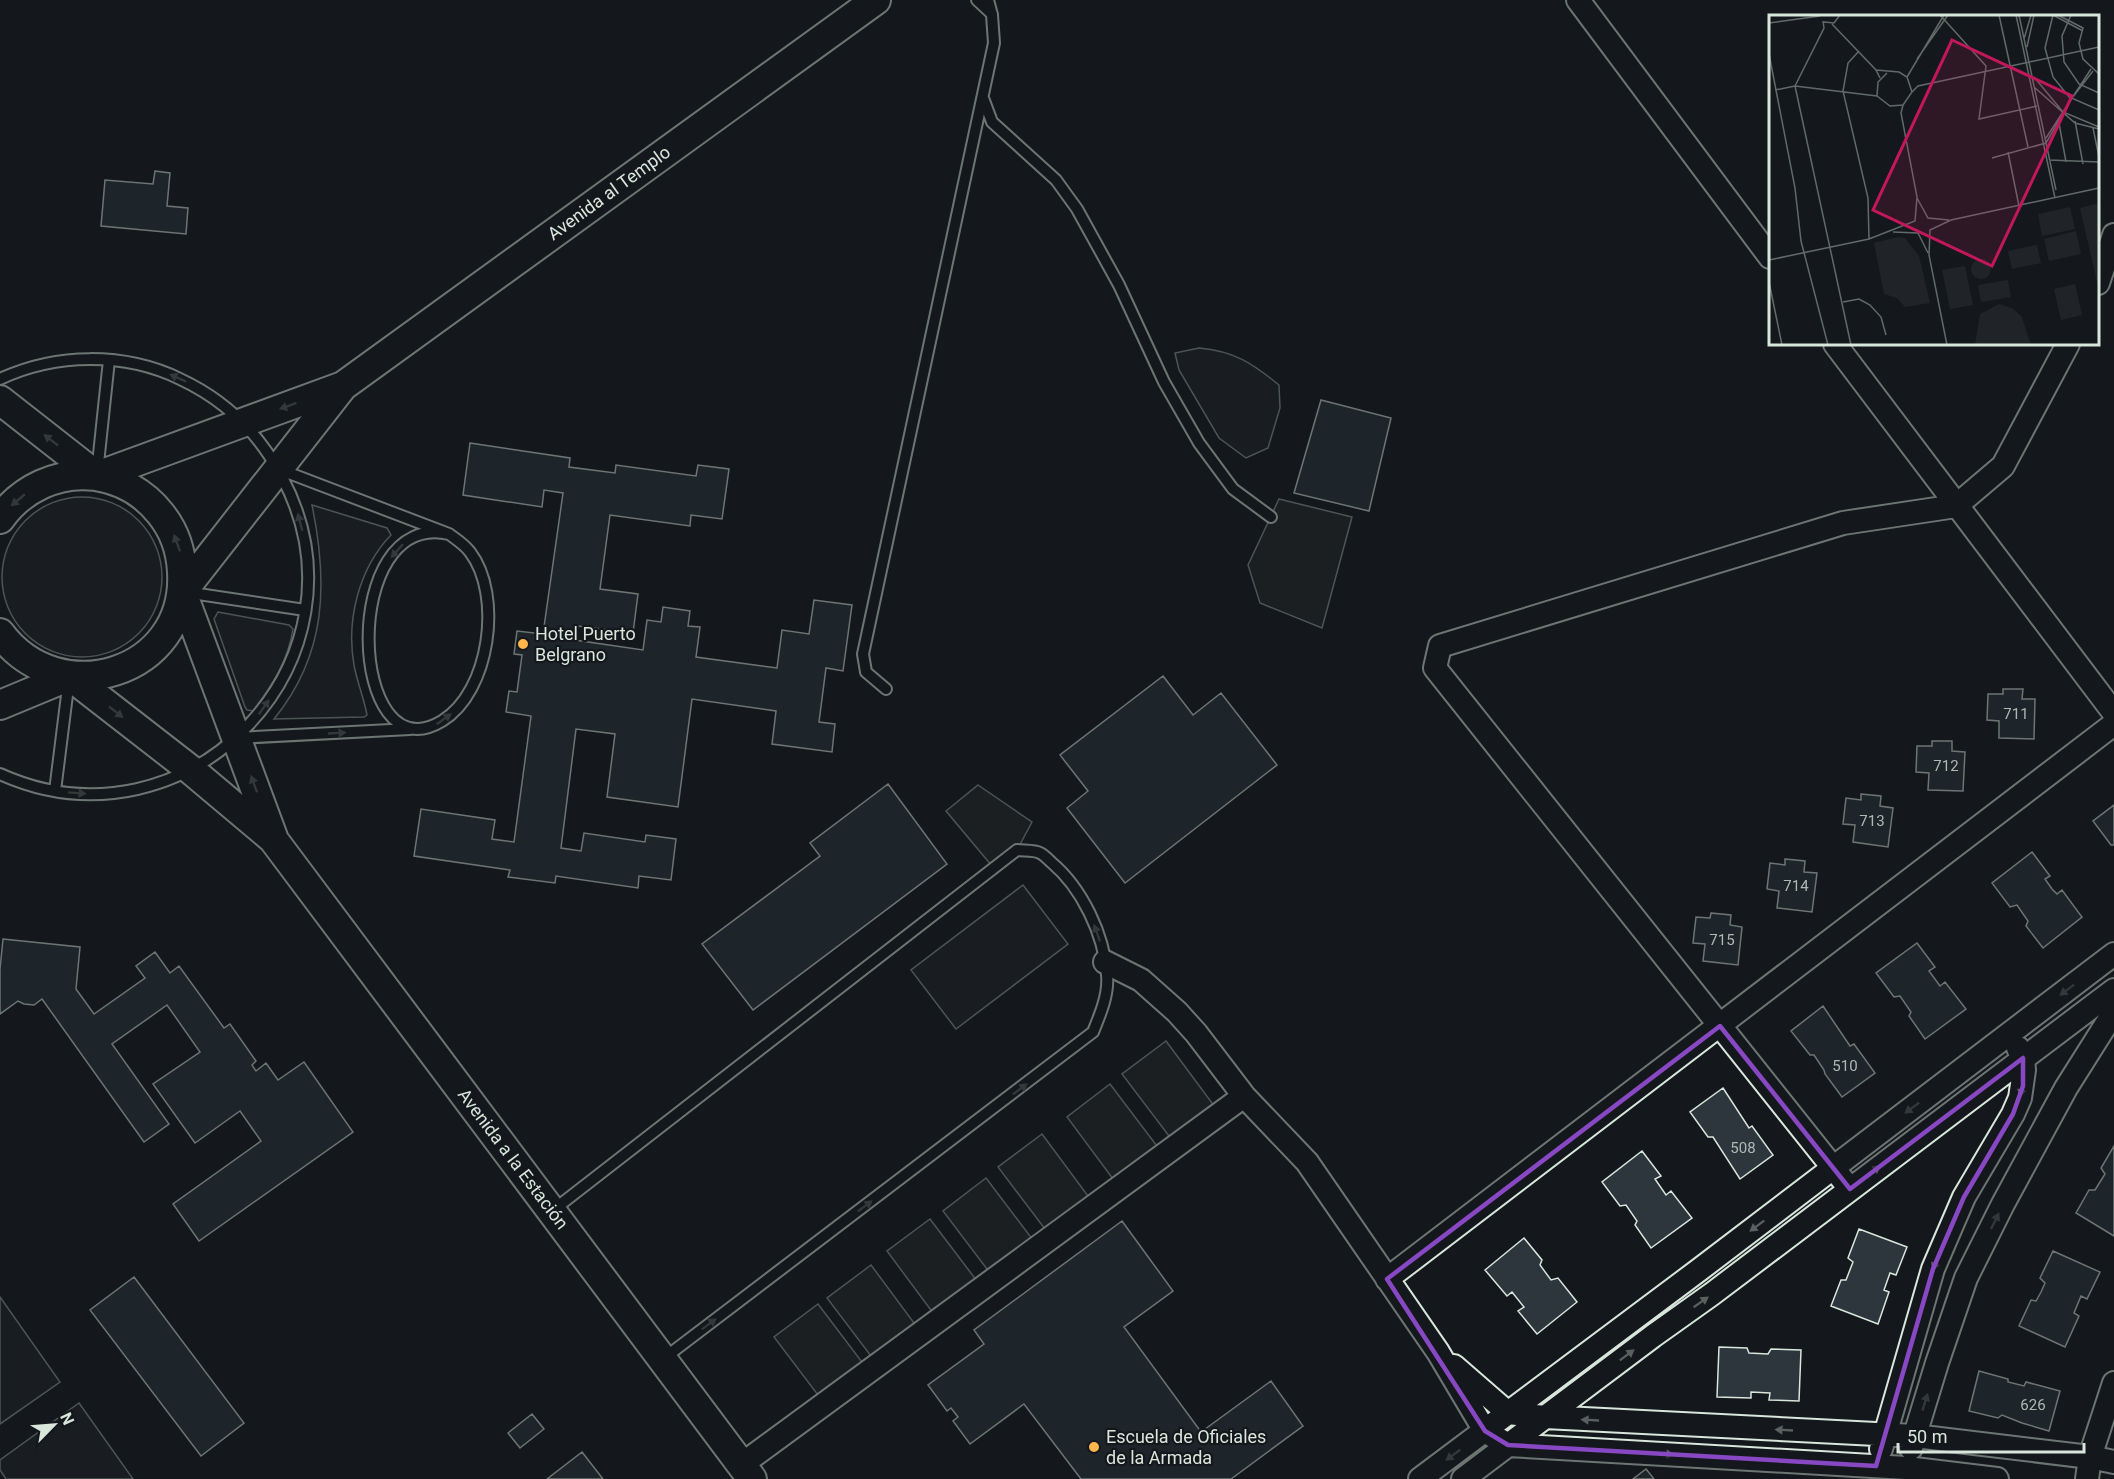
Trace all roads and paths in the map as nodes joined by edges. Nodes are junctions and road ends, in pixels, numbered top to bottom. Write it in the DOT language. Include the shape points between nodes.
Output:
graph roads {
  1 [pos="876,0"];
  2 [pos="977,0"];
  3 [pos="988,0"];
  4 [pos="996,0"];
  5 [pos="1578,0"];
  6 [pos="992,15"];
  7 [pos="983,98"];
  8 [pos="2114,235"];
  9 [pos="1769,257"];
  10 [pos="2099,277"];
  11 [pos="1836,345"];
  12 [pos="2067,345"];
  13 [pos="109,360"];
  14 [pos="0,379"];
  15 [pos="343,386"];
  16 [pos="0,400"];
  17 [pos="243,422"];
  18 [pos="278,468"];
  19 [pos="97,477"];
  20 [pos="1956,506"];
  21 [pos="1271,517"];
  22 [pos="0,519"];
  23 [pos="449,534"];
  24 [pos="182,592"];
  25 [pos="305,610"];
  26 [pos="0,633"];
  27 [pos="70,676"];
  28 [pos="886,689"];
  29 [pos="0,705"];
  30 [pos="2114,713"];
  31 [pos="2114,724"];
  32 [pos="420,728"];
  33 [pos="237,738"];
  34 [pos="191,770"];
  35 [pos="0,774"];
  36 [pos="55,791"];
  37 [pos="273,839"];
  38 [pos="2114,954"];
  39 [pos="1105,962"];
  40 [pos="2114,990"];
  41 [pos="2114,1012"];
  42 [pos="1720,1026"];
  43 [pos="2011,1033"];
  44 [pos="2023,1058"];
  45 [pos="1244,1096"];
  46 [pos="1832,1168"];
  47 [pos="1850,1189"];
  48 [pos="552,1212"];
  49 [pos="1388,1280"];
  50 [pos="1438,1352"];
  51 [pos="663,1359"];
  52 [pos="2114,1383"];
  53 [pos="1508,1413"];
  54 [pos="1545,1417"];
  55 [pos="1485,1431"];
  56 [pos="1835,1433"];
  57 [pos="1884,1435"];
  58 [pos="1915,1436"];
  59 [pos="1508,1445"];
  60 [pos="1793,1462"];
  61 [pos="2114,1462"];
  62 [pos="2088,1468"];
  63 [pos="747,1472"];
  64 [pos="1875,1473"];
  65 [pos="1905,1473"];
  66 [pos="1420,1479"];
  67 [pos="1463,1479"];
  68 [pos="1770,1479"];
  69 [pos="1997,1479"];
  1 -- 15 [label="street, Avenida al Templo"];
  2 -- 6 [label="lane"];
  3 -- 6 [label="lane"];
  4 -- 6 [label="lane"];
  5 -- 9 [label="street"];
  6 -- 7 [label="lane" via="994,43"];
  7 -- 21 [label="lane" via="992,122 1056,180 1077,209 1199,443 1233,489"];
  7 -- 28 [label="lane" via="863,654 866,672"];
  8 -- 10 [label="street"];
  11 -- 20 [label="street"];
  12 -- 20 [label="street" via="2003,466"];
  13 -- 14 [label="lane" via="59,361"];
  17 -- 13 [label="lane, one-way" via="212,397 173,376"];
  13 -- 19 [label="lane"];
  15 -- 17 [label="street, one-way"];
  15 -- 18 [label="street"];
  19 -- 16 [label="street, one-way"];
  17 -- 18 [label="lane"];
  17 -- 19 [label="street"];
  18 -- 23 [label="lane"];
  18 -- 24 [label="street"];
  25 -- 18 [label="lane, one-way" via="305,545 296,507"];
  19 -- 22 [label="street, one-way" via="73,476 38,486 18,499"];
  24 -- 19 [label="street, one-way" via="180,552 163,516 134,490"];
  20 -- 30 [label="street"];
  20 -- 42 [label="street" via="1843,524 1440,646 1435,668"];
  32 -- 23 [label="lane, one-way" via="447,718 470,692 486,639 486,597 478,565 461,542"];
  23 -- 32 [label="lane, one-way" via="422,533 396,551 375,590 369,621 371,677 384,710 394,720"];
  24 -- 25 [label="lane"];
  24 -- 27 [label="street" via="164,634 143,657 101,675"];
  24 -- 33 [label="street"];
  33 -- 25 [label="lane, one-way" via="276,690 290,663"];
  26 -- 27 [label="street" via="29,661"];
  27 -- 29 [label="street"];
  27 -- 34 [label="street, one-way"];
  27 -- 36 [label="lane"];
  31 -- 42 [label="street"];
  33 -- 32 [label="lane, one-way"];
  33 -- 34 [label="lane"];
  37 -- 33 [label="street, one-way"];
  36 -- 34 [label="lane, one-way" via="82,794 138,789"];
  34 -- 37 [label="street"];
  35 -- 36 [label="lane"];
  37 -- 48 [label="street, Avenida a la Estación"];
  38 -- 43 [label="street, one-way"];
  39 -- 45 [label="street" via="1141,980 1177,1012"];
  39 -- 48 [label="lane, one-way" via="1088,911 1061,870 1040,853 1017,850"];
  51 -- 39 [label="lane, one-way" via="1093,1032 1104,1004"];
  40 -- 44 [label="street"];
  58 -- 41 [label="street, one-way" via="1966,1278 2066,1088"];
  42 -- 46 [label="street"];
  42 -- 49 [label="street"];
  43 -- 44 [label="street"];
  43 -- 46 [label="street, one-way"];
  47 -- 44 [label="street, one-way"];
  44 -- 57 [label="street, one-way" via="2023,1086 2013,1114 1964,1197 1933,1269"];
  45 -- 49 [label="street" via="1307,1162"];
  45 -- 63 [label="street"];
  46 -- 47 [label="street"];
  46 -- 53 [label="street, one-way"];
  54 -- 47 [label="street, one-way"];
  48 -- 51 [label="street, Avenida a la Estación"];
  49 -- 50 [label="street"];
  50 -- 53 [label="street"];
  50 -- 55 [label="street"];
  51 -- 63 [label="street, Avenida a la Estación"];
  52 -- 62 [label="street"];
  53 -- 54 [label="street"];
  53 -- 55 [label="street"];
  56 -- 54 [label="street, one-way"];
  54 -- 59 [label="street"];
  55 -- 59 [label="street"];
  55 -- 66 [label="street, one-way"];
  56 -- 57 [label="street"];
  56 -- 60 [label="street"];
  57 -- 58 [label="street"];
  57 -- 64 [label="street"];
  58 -- 62 [label="street"];
  58 -- 65 [label="street"];
  59 -- 60 [label="street, one-way"];
  59 -- 67 [label="street"];
  60 -- 64 [label="street"];
  60 -- 68 [label="street"];
  61 -- 62 [label="street"];
  64 -- 65 [label="street"];
  65 -- 69 [label="street"];
}
